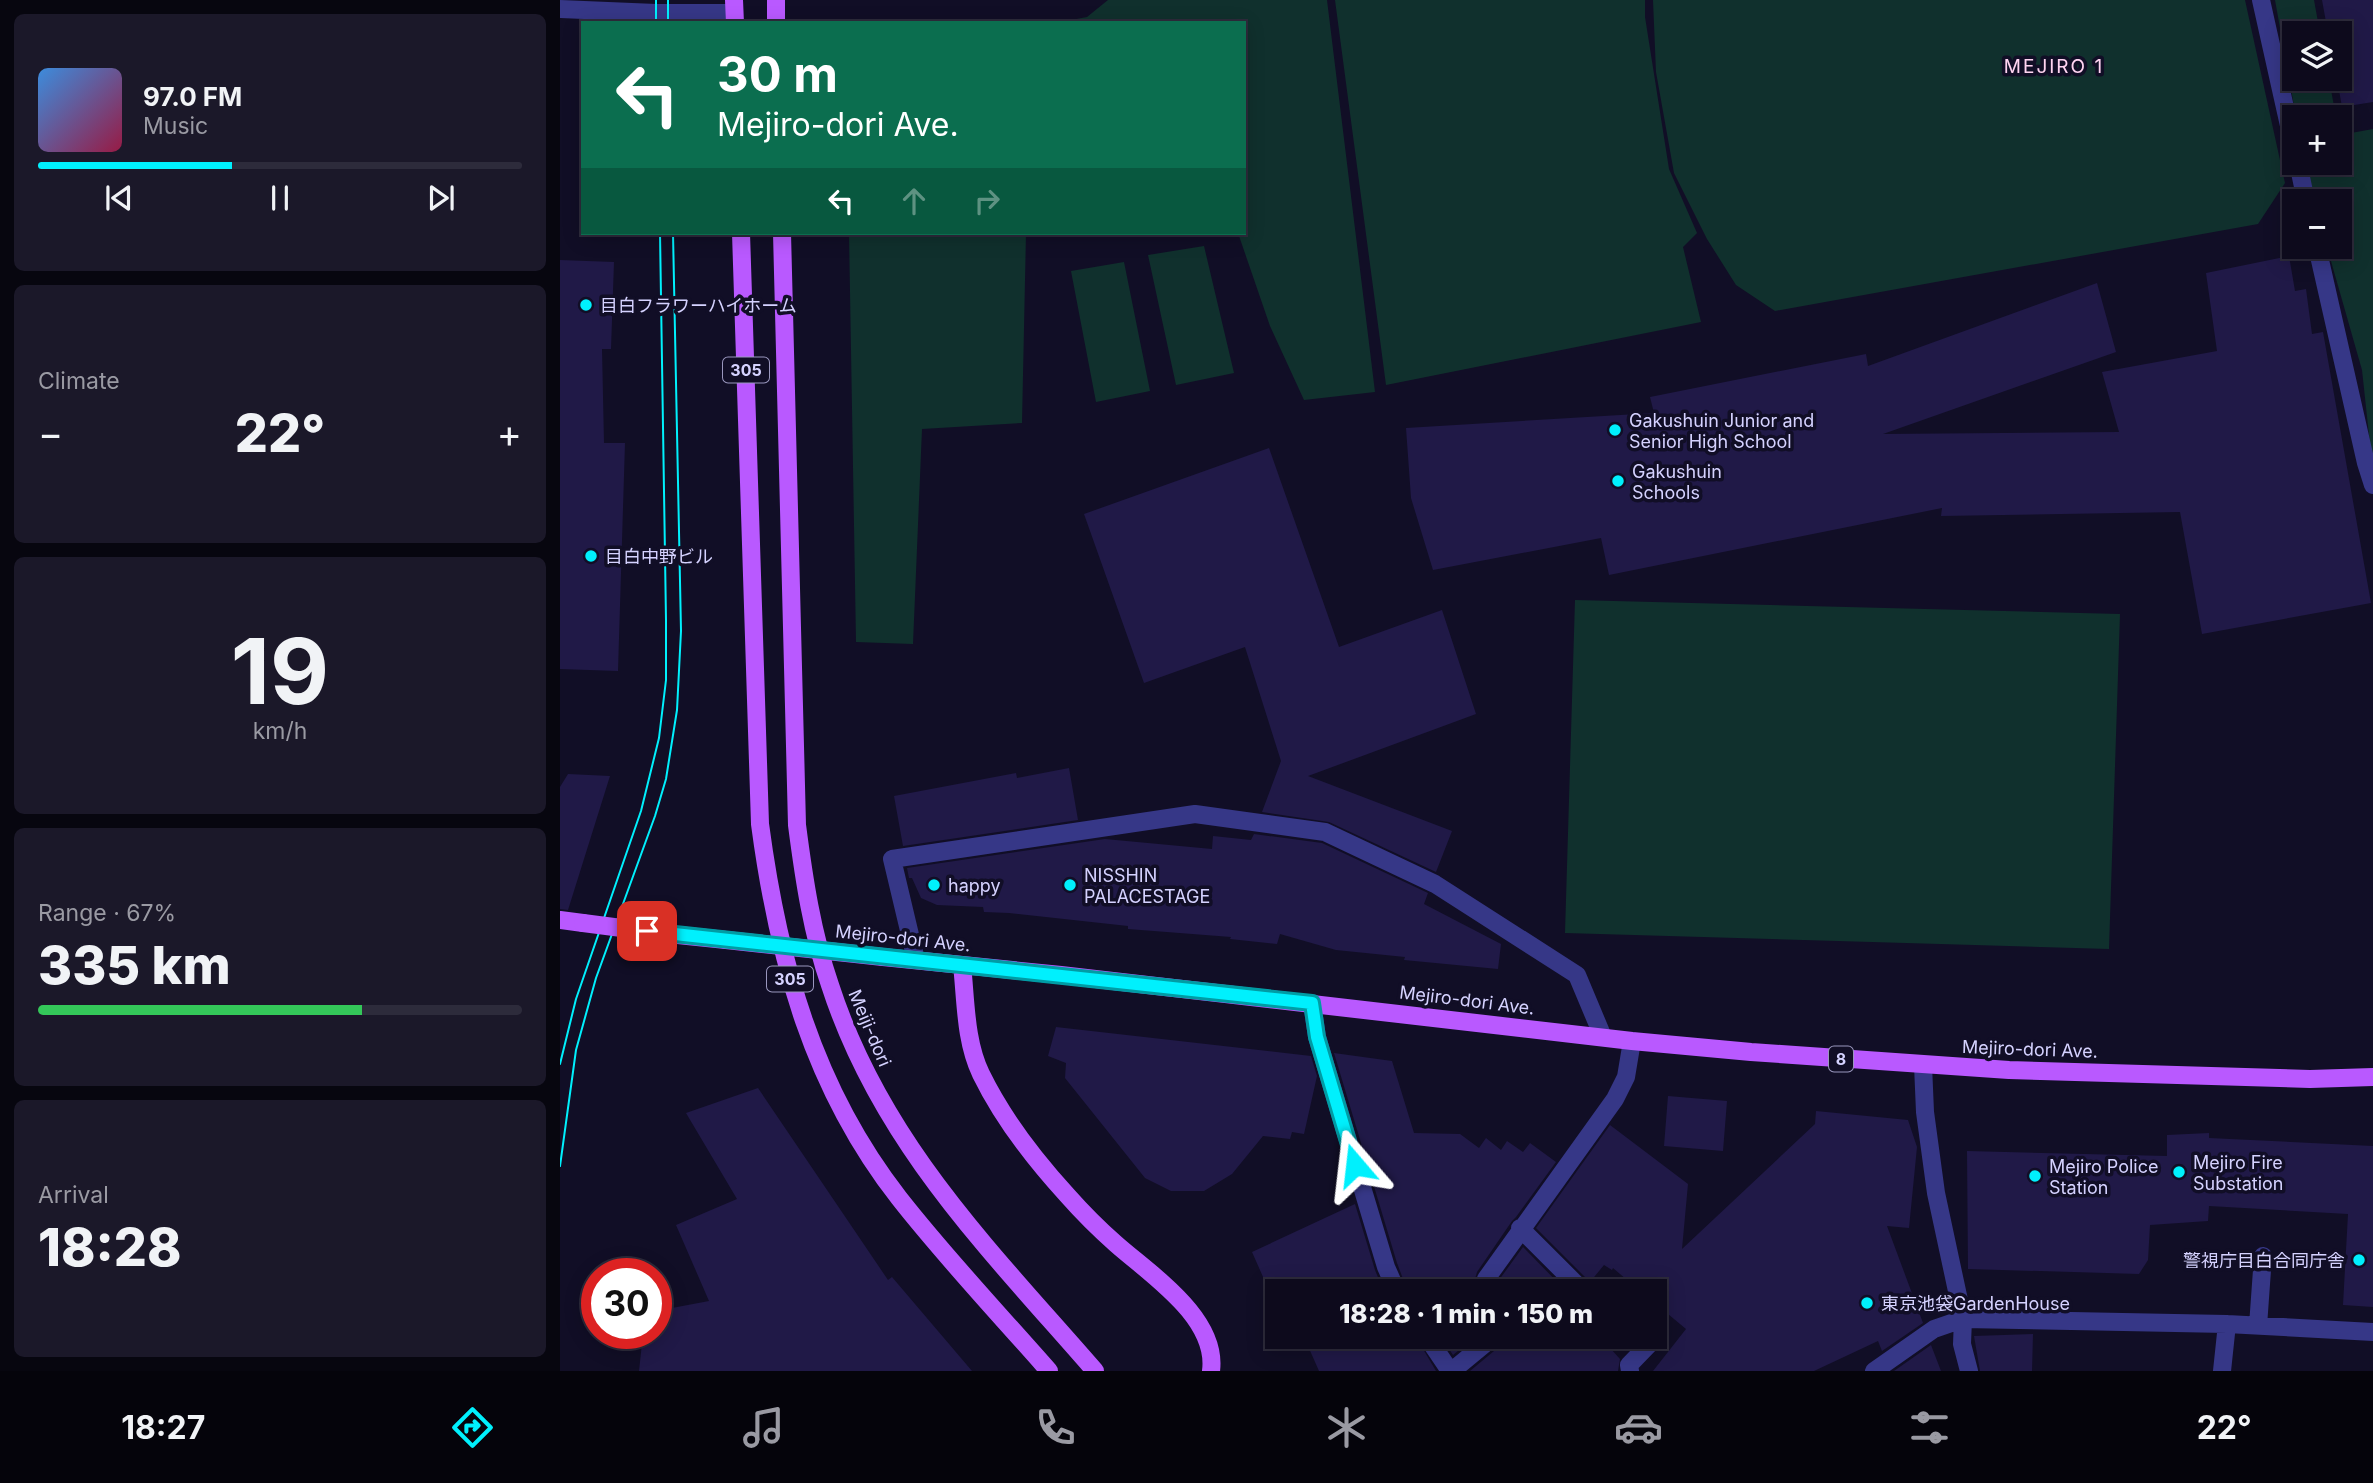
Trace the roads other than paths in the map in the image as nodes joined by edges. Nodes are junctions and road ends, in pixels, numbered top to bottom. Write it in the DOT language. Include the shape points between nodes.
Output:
graph roads {
  1 [pos="776,0"];
  2 [pos="2260,0"];
  3 [pos="560,9"];
  4 [pos="735,12"];
  5 [pos="776,21"];
  6 [pos="2284,105"];
  7 [pos="741,235"];
  8 [pos="782,235"];
  9 [pos="2320,259"];
  10 [pos="2373,485"];
  11 [pos="560,920"];
  12 [pos="916,960"];
  13 [pos="962,965"];
  14 [pos="1312,1003"];
  15 [pos="1603,1037"];
  16 [pos="1632,1041"];
  17 [pos="1923,1065"];
  18 [pos="2373,1077"];
  19 [pos="1520,1228"];
  20 [pos="2263,1256"];
  21 [pos="1391,1279"];
  22 [pos="1486,1279"];
  23 [pos="1571,1279"];
  24 [pos="1962,1319"];
  25 [pos="2227,1324"];
  26 [pos="2259,1326"];
  27 [pos="2373,1332"];
  28 [pos="1435,1349"];
  29 [pos="1478,1349"];
  30 [pos="1643,1350"];
  31 [pos="1049,1371"];
  32 [pos="1095,1371"];
  33 [pos="1211,1371"];
  34 [pos="1451,1371"];
  35 [pos="1630,1371"];
  36 [pos="1874,1371"];
  37 [pos="1969,1371"];
  38 [pos="2222,1371"];
  1 -- 5 [label="main road"];
  2 -- 6 [label="street"];
  3 -- 4 [label="street"];
  7 -- 31 [label="main road, 305" via="760,824 793,992 841,1107 898,1197"];
  8 -- 32 [label="main road, 305" via="797,825 806,887 830,987 876,1094 895,1126 948,1201"];
  9 -- 10 [label="street"];
  11 -- 12 [label="main road, Mejiro-dori Ave. / 8, bridge"];
  12 -- 13 [label="main road, Mejiro-dori Ave. / 8"];
  12 -- 15 [label="street" via="892,859 1195,814 1325,832 1434,884 1577,975"];
  13 -- 14 [label="main road, Mejiro-dori Ave. / 8"];
  13 -- 33 [label="main road" via="972,1049 996,1101 1067,1195 1181,1301 1209,1345"];
  14 -- 15 [label="main road, Mejiro-dori Ave. / 8"];
  14 -- 21 [label="street" via="1317,1037"];
  15 -- 16 [label="main road, Mejiro-dori Ave. / 8"];
  16 -- 17 [label="main road, Mejiro-dori Ave. / 8"];
  16 -- 19 [label="street" via="1626,1077 1615,1099"];
  17 -- 18 [label="main road, Mejiro-dori Ave. / 8" via="2310,1079"];
  17 -- 24 [label="street" via="1936,1193"];
  19 -- 22 [label="street"];
  19 -- 23 [label="street"];
  20 -- 26 [label="street"];
  24 -- 25 [label="street"];
  24 -- 36 [label="street" via="1934,1329"];
  24 -- 37 [label="street"];
  25 -- 26 [label="street"];
  25 -- 38 [label="street"];
  26 -- 27 [label="street"];
  28 -- 34 [label="street"];
  29 -- 34 [label="street"];
  30 -- 35 [label="street" via="1629,1365"];
}
